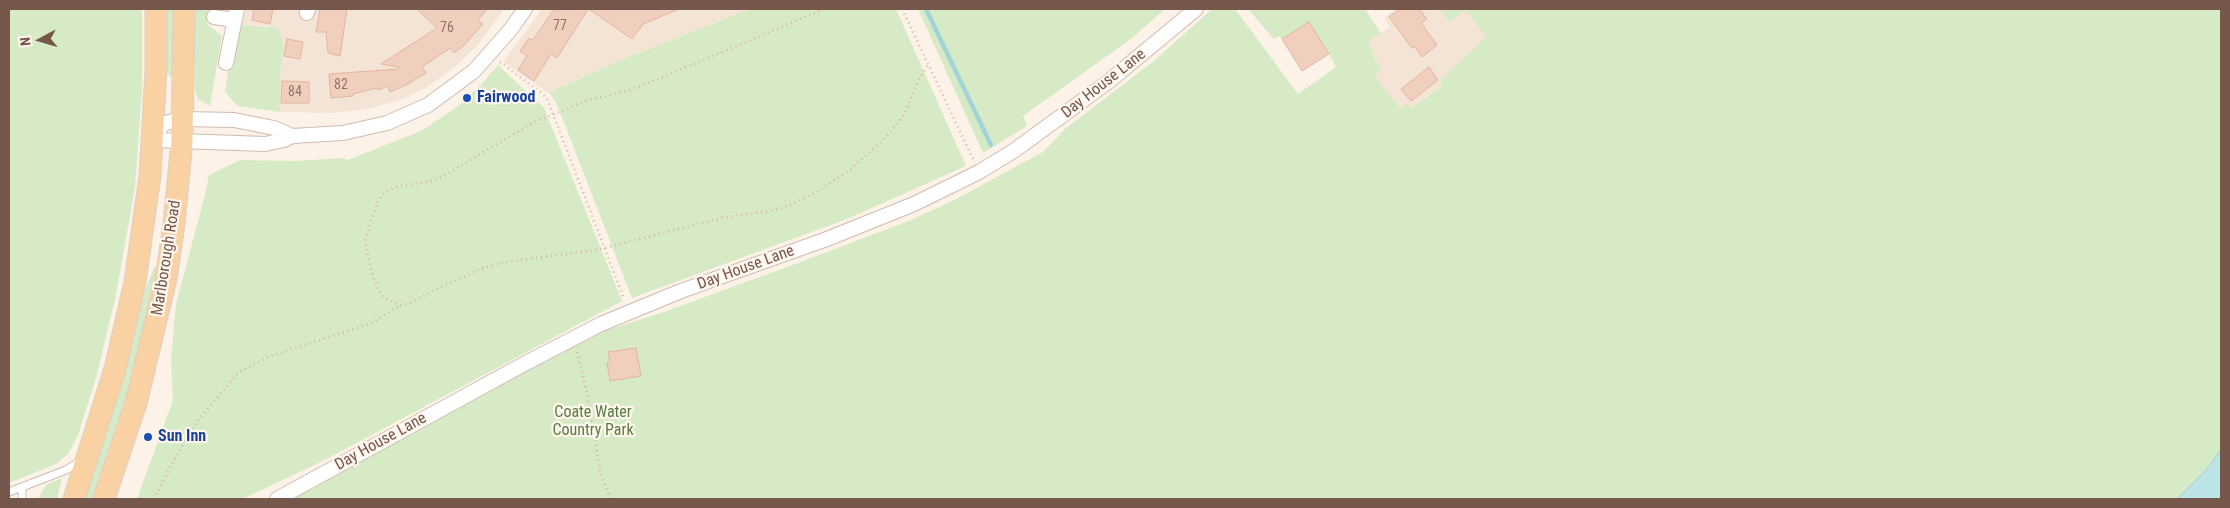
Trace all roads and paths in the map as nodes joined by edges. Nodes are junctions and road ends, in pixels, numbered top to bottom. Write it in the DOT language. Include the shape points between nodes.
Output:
graph roads {
  1 [pos="156,9"];
  2 [pos="184,9"];
  3 [pos="525,9"];
  4 [pos="824,9"];
  5 [pos="902,9"];
  6 [pos="1004,9"];
  7 [pos="1020,9"];
  8 [pos="1196,9"];
  9 [pos="236,14"];
  10 [pos="214,17"];
  11 [pos="490,54"];
  12 [pos="226,63"];
  13 [pos="928,65"];
  14 [pos="553,114"];
  15 [pos="183,120"];
  16 [pos="292,136"];
  17 [pos="153,140"];
  18 [pos="182,141"];
  19 [pos="979,172"];
  20 [pos="605,248"];
  21 [pos="401,305"];
  22 [pos="629,312"];
  23 [pos="573,339"];
  24 [pos="93,444"];
  25 [pos="22,488"];
  26 [pos="9,492"];
  27 [pos="22,499"];
  28 [pos="74,499"];
  29 [pos="104,499"];
  30 [pos="154,499"];
  31 [pos="277,499"];
  32 [pos="611,499"];
  1 -- 17 [label="main road, Marlborough Road"];
  2 -- 15 [label="main road, Marlborough Road"];
  3 -- 11 [label="street"];
  4 -- 14 [label="path" via="656,80"];
  5 -- 13 [label="path"];
  6 -- 7 [label="path"];
  8 -- 19 [label="street, Day House Lane" via="1108,82 1016,150"];
  9 -- 10 [label="street"];
  9 -- 12 [label="street"];
  11 -- 14 [label="path" via="543,94"];
  11 -- 16 [label="street" via="457,85 408,115 357,131"];
  13 -- 19 [label="path"];
  13 -- 20 [label="path" via="904,115 886,137 851,169 817,192 788,206 720,218"];
  14 -- 20 [label="path"];
  14 -- 21 [label="path" via="444,176 395,186 384,193 373,213 364,242 379,292"];
  15 -- 16 [label="street" via="234,120 274,128"];
  15 -- 17 [label="street" via="164,123"];
  15 -- 18 [label="main road, Marlborough Road"];
  16 -- 18 [label="street" via="265,144"];
  17 -- 18 [label="street"];
  17 -- 24 [label="main road, Marlborough Road" via="135,282"];
  18 -- 29 [label="main road, Marlborough Road" via="174,224 159,311 136,403"];
  19 -- 22 [label="street, Day House Lane" via="914,204"];
  20 -- 21 [label="path" via="483,268 410,304"];
  20 -- 22 [label="path"];
  21 -- 30 [label="path" via="372,323 268,357 238,373 196,423"];
  22 -- 23 [label="street, Day House Lane"];
  23 -- 31 [label="street, Day House Lane"];
  23 -- 32 [label="path" via="588,393 601,475"];
  24 -- 25 [label="lane" via="73,467"];
  24 -- 28 [label="main road, Marlborough Road"];
  25 -- 26 [label="lane"];
  25 -- 27 [label="lane"];
}
